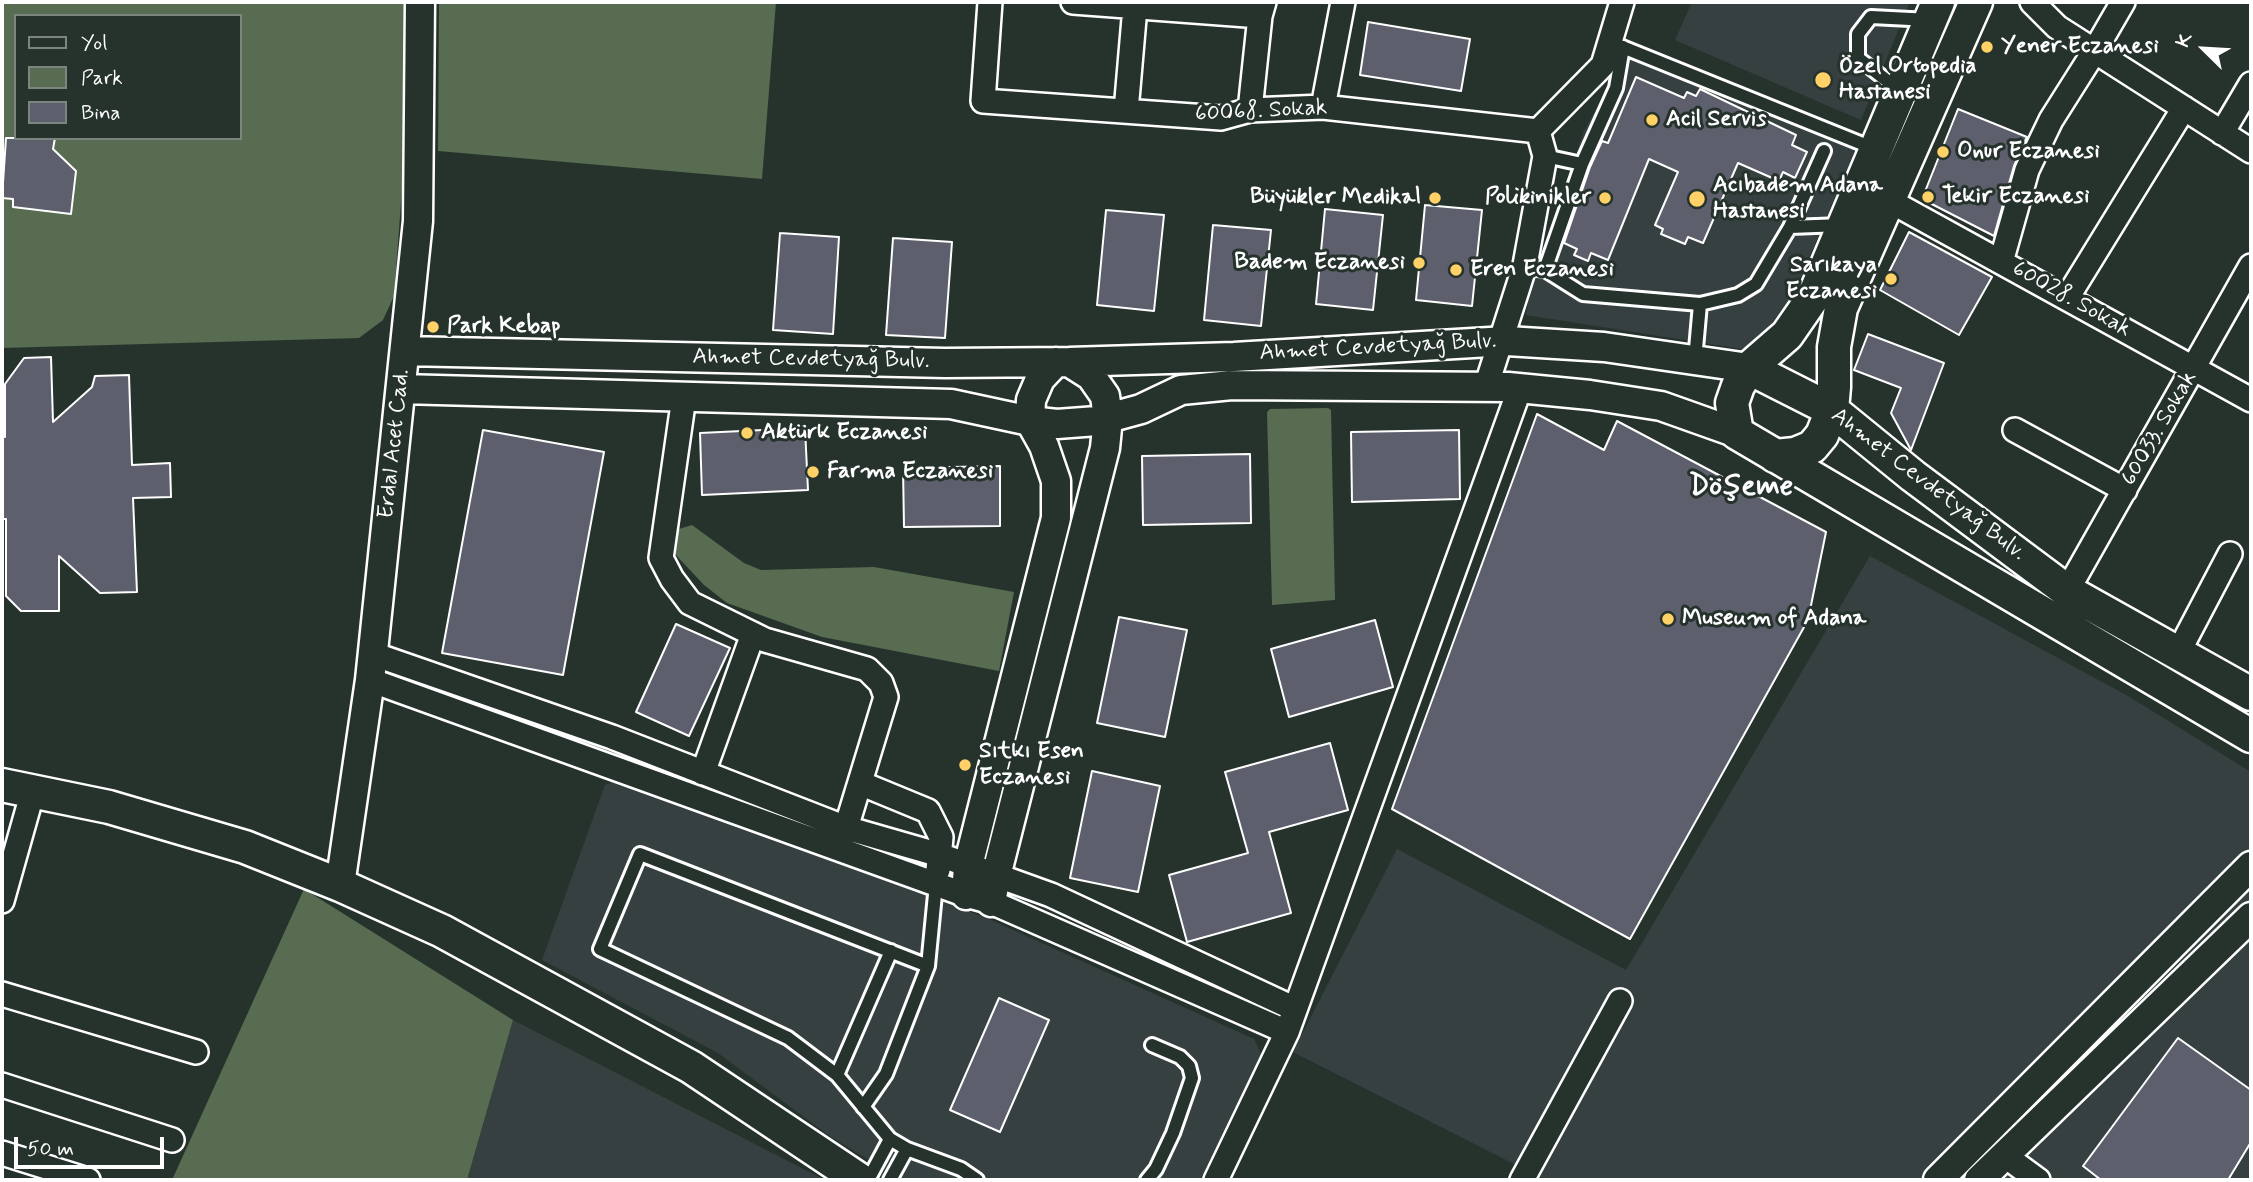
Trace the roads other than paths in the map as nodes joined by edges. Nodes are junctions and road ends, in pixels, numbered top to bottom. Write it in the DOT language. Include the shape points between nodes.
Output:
graph roads {
  1 [pos="420,2"];
  2 [pos="990,2"];
  3 [pos="1073,2"];
  4 [pos="1343,2"];
  5 [pos="1622,2"];
  6 [pos="1976,2"];
  7 [pos="2032,2"];
  8 [pos="2123,2"];
  9 [pos="1135,7"];
  10 [pos="1262,9"];
  11 [pos="1935,11"];
  12 [pos="1616,44"];
  13 [pos="2094,52"];
  14 [pos="2251,84"];
  15 [pos="1901,91"];
  16 [pos="1323,107"];
  17 [pos="2183,108"];
  18 [pos="1250,110"];
  19 [pos="1126,111"];
  20 [pos="1538,131"];
  21 [pos="2222,133"];
  22 [pos="1876,149"];
  23 [pos="1824,151"];
  24 [pos="2251,151"];
  25 [pos="1545,156"];
  26 [pos="1583,164"];
  27 [pos="1891,201"];
  28 [pos="1844,225"];
  29 [pos="1790,228"];
  30 [pos="2001,262"];
  31 [pos="2251,266"];
  32 [pos="1535,268"];
  33 [pos="2067,298"];
  34 [pos="1700,304"];
  35 [pos="1501,341"];
  36 [pos="405,351"];
  37 [pos="1695,360"];
  38 [pos="1063,362"];
  39 [pos="1749,368"];
  40 [pos="2195,369"];
  41 [pos="1486,387"];
  42 [pos="1520,388"];
  43 [pos="401,389"];
  44 [pos="684,397"];
  45 [pos="2251,400"];
  46 [pos="1832,410"];
  47 [pos="1108,418"];
  48 [pos="1030,421"];
  49 [pos="2015,430"];
  50 [pos="1737,433"];
  51 [pos="1775,456"];
  52 [pos="2125,490"];
  53 [pos="2230,554"];
  54 [pos="2067,591"];
  55 [pos="753,634"];
  56 [pos="2178,653"];
  57 [pos="372,667"];
  58 [pos="2251,694"];
  59 [pos="2251,736"];
  60 [pos="704,773"];
  61 [pos="860,783"];
  62 [pos="2,785"];
  63 [pos="33,791"];
  64 [pos="846,828"];
  65 [pos="940,855"];
  66 [pos="968,866"];
  67 [pos="2251,866"];
  68 [pos="936,884"];
  69 [pos="340,885"];
  70 [pos="984,891"];
  71 [pos="2,901"];
  72 [pos="2251,917"];
  73 [pos="891,951"];
  74 [pos="928,966"];
  75 [pos="2,994"];
  76 [pos="1620,1001"];
  77 [pos="1295,1009"];
  78 [pos="1287,1032"];
  79 [pos="1152,1045"];
  80 [pos="196,1052"];
  81 [pos="837,1075"];
  82 [pos="2,1085"];
  83 [pos="863,1107"];
  84 [pos="890,1139"];
  85 [pos="172,1140"];
  86 [pos="907,1149"];
  87 [pos="2,1153"];
  88 [pos="2004,1155"];
  89 [pos="88,1180"];
  90 [pos="860,1180"];
  91 [pos="868,1180"];
  92 [pos="890,1180"];
  93 [pos="976,1180"];
  94 [pos="1147,1180"];
  95 [pos="1216,1180"];
  96 [pos="1522,1180"];
  97 [pos="1938,1180"];
  98 [pos="1979,1180"];
  99 [pos="2038,1180"];
  1 -- 36 [label="street, Erdal Acet Cad." via="418,221"];
  2 -- 19 [label="street, 60068. Sokak" via="983,101"];
  3 -- 9 [label="street"];
  4 -- 16 [label="street"];
  5 -- 12 [label="street"];
  6 -- 27 [label="main road"];
  7 -- 13 [label="street" via="2057,27"];
  8 -- 13 [label="street"];
  9 -- 10 [label="street"];
  9 -- 19 [label="street"];
  10 -- 18 [label="street"];
  11 -- 15 [label="main road"];
  11 -- 15 [label="lane" via="1871,17 1858,34 1858,58"];
  12 -- 20 [label="street" via="1603,65"];
  12 -- 22 [label="lane"];
  12 -- 26 [label="lane" via="1616,89"];
  13 -- 17 [label="street"];
  13 -- 30 [label="street" via="2026,170"];
  14 -- 21 [label="street"];
  15 -- 22 [label="main road"];
  16 -- 18 [label="street, 60068. Sokak"];
  16 -- 20 [label="street, 60068. Sokak"];
  17 -- 21 [label="street"];
  17 -- 33 [label="street"];
  18 -- 19 [label="street, 60068. Sokak" via="1221,118"];
  20 -- 25 [label="street"];
  21 -- 24 [label="street"];
  22 -- 28 [label="main road"];
  23 -- 29 [label="lane"];
  25 -- 26 [label="lane"];
  25 -- 32 [label="street"];
  26 -- 32 [label="lane"];
  27 -- 30 [label="street, 60028. Sokak"];
  27 -- 46 [label="main road" via="1841,309 1834,346"];
  28 -- 29 [label="lane"];
  28 -- 39 [label="main road" via="1814,296 1787,335"];
  29 -- 34 [label="lane" via="1756,284 1738,295"];
  30 -- 33 [label="street, 60028. Sokak"];
  31 -- 40 [label="street, 60033. Sokak"];
  32 -- 34 [label="lane" via="1583,294"];
  32 -- 35 [label="street"];
  33 -- 40 [label="street, 60028. Sokak"];
  34 -- 37 [label="lane"];
  35 -- 37 [label="street, Ahmet Cevdetyağ Bulv." via="1604,347"];
  35 -- 38 [label="street, Ahmet Cevdetyağ Bulv."];
  35 -- 41 [label="street"];
  36 -- 38 [label="street, Ahmet Cevdetyağ Bulv."];
  36 -- 43 [label="street, Erdal Acet Cad."];
  37 -- 39 [label="street, Ahmet Cevdetyağ Bulv."];
  38 -- 47 [label="street" via="1091,376 1105,396"];
  38 -- 48 [label="street" via="1040,379 1031,400"];
  39 -- 46 [label="main road, Ahmet Cevdetyağ Bulv."];
  39 -- 50 [label="main road" via="1732,403"];
  40 -- 45 [label="street, 60028. Sokak"];
  40 -- 52 [label="street, 60033. Sokak"];
  41 -- 42 [label="street, Ahmet Cevdetyağ Bulv."];
  41 -- 47 [label="street, Ahmet Cevdetyağ Bulv." via="1232,385 1181,390"];
  42 -- 50 [label="street, Ahmet Cevdetyağ Bulv." via="1661,406"];
  42 -- 77 [label="street"];
  43 -- 44 [label="street, Ahmet Cevdetyağ Bulv."];
  43 -- 57 [label="street, Erdal Acet Cad."];
  44 -- 48 [label="street, Ahmet Cevdetyağ Bulv." via="951,404"];
  44 -- 55 [label="street" via="661,558 690,603"];
  46 -- 51 [label="main road" via="1812,447"];
  46 -- 54 [label="main road, Ahmet Cevdetyağ Bulv."];
  47 -- 48 [label="street, Ahmet Cevdetyağ Bulv." via="1056,424"];
  47 -- 70 [label="street" via="1105,448"];
  48 -- 66 [label="street" via="1056,481 1056,518"];
  49 -- 52 [label="street"];
  50 -- 51 [label="main road, Ahmet Cevdetyağ Bulv."];
  51 -- 59 [label="main road, Ahmet Cevdetyağ Bulv."];
  52 -- 54 [label="street, 60033. Sokak"];
  53 -- 56 [label="street"];
  54 -- 56 [label="main road, Ahmet Cevdetyağ Bulv."];
  55 -- 60 [label="street"];
  55 -- 61 [label="street" via="867,669 881,683 886,697"];
  56 -- 58 [label="main road, Ahmet Cevdetyağ Bulv."];
  57 -- 60 [label="street" via="612,737"];
  57 -- 68 [label="street"];
  57 -- 69 [label="street, Erdal Acet Cad."];
  60 -- 64 [label="street"];
  61 -- 64 [label="street"];
  61 -- 65 [label="street" via="928,811 941,837"];
  62 -- 63 [label="main road"];
  63 -- 69 [label="main road" via="109,807 245,848"];
  63 -- 71 [label="street"];
  64 -- 65 [label="street"];
  65 -- 66 [label="street"];
  65 -- 68 [label="street"];
  66 -- 70 [label="street"];
  67 -- 97 [label="street"];
  68 -- 70 [label="street"];
  68 -- 74 [label="lane"];
  69 -- 90 [label="main road" via="442,931 607,1019 691,1067"];
  70 -- 77 [label="street" via="1051,895"];
  70 -- 78 [label="street"];
  72 -- 88 [label="street"];
  73 -- 74 [label="lane"];
  73 -- 81 [label="lane"];
  73 -- 81 [label="lane" via="640,854 600,949 788,1038"];
  74 -- 83 [label="lane" via="886,1074"];
  75 -- 80 [label="street"];
  76 -- 96 [label="street"];
  77 -- 78 [label="street"];
  78 -- 95 [label="street"];
  79 -- 94 [label="lane" via="1181,1057 1192,1077 1173,1133"];
  81 -- 83 [label="lane"];
  82 -- 85 [label="street"];
  83 -- 84 [label="lane"];
  84 -- 86 [label="lane"];
  84 -- 91 [label="lane"];
  86 -- 92 [label="lane"];
  86 -- 93 [label="lane" via="961,1169"];
  87 -- 89 [label="street"];
  88 -- 98 [label="street"];
  88 -- 99 [label="street"];
}
